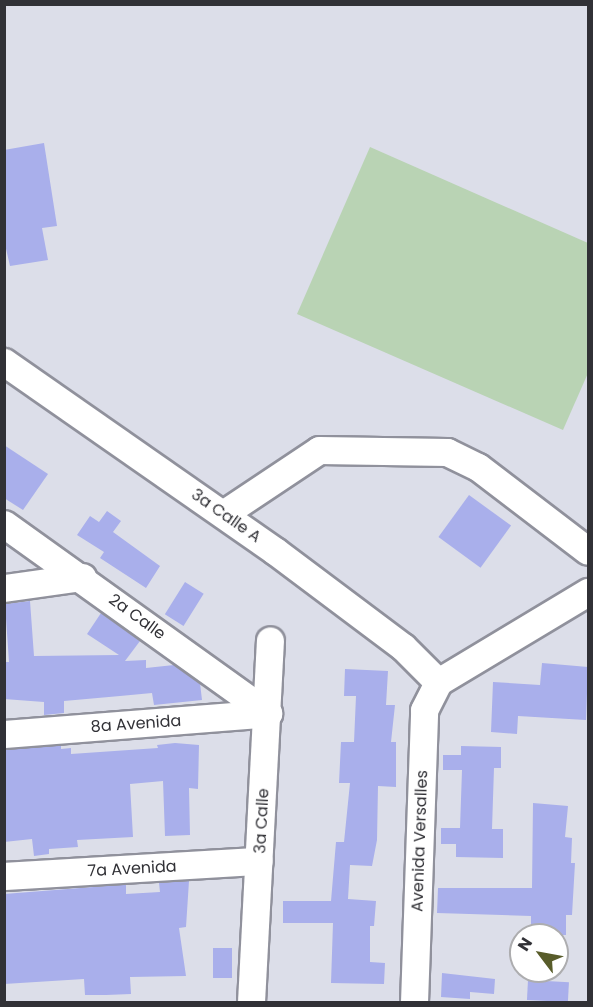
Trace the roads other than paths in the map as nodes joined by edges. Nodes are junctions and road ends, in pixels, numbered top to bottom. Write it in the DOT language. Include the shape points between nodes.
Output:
graph roads {
  1 [pos="4,362"];
  2 [pos="223,514"];
  3 [pos="4,524"];
  4 [pos="588,551"];
  5 [pos="82,577"];
  6 [pos="4,588"];
  7 [pos="588,592"];
  8 [pos="270,640"];
  9 [pos="438,682"];
  10 [pos="268,714"];
  11 [pos="4,734"];
  12 [pos="260,861"];
  13 [pos="4,876"];
  14 [pos="251,1002"];
  15 [pos="414,1002"];
  1 -- 2 [label="street, 3a Calle A"];
  2 -- 4 [label="street" via="319,450 447,452 478,466"];
  2 -- 9 [label="street, 3a Calle A" via="403,647"];
  3 -- 5 [label="street, 2a Calle"];
  5 -- 6 [label="street"];
  5 -- 10 [label="street, 2a Calle"];
  7 -- 9 [label="street"];
  8 -- 10 [label="street, 3a Calle"];
  9 -- 15 [label="street, Avenida Versalles" via="424,710"];
  10 -- 11 [label="street, 8a Avenida"];
  10 -- 12 [label="street, 3a Calle"];
  12 -- 13 [label="street, 7a Avenida"];
  12 -- 14 [label="street, 3a Calle"];
}
